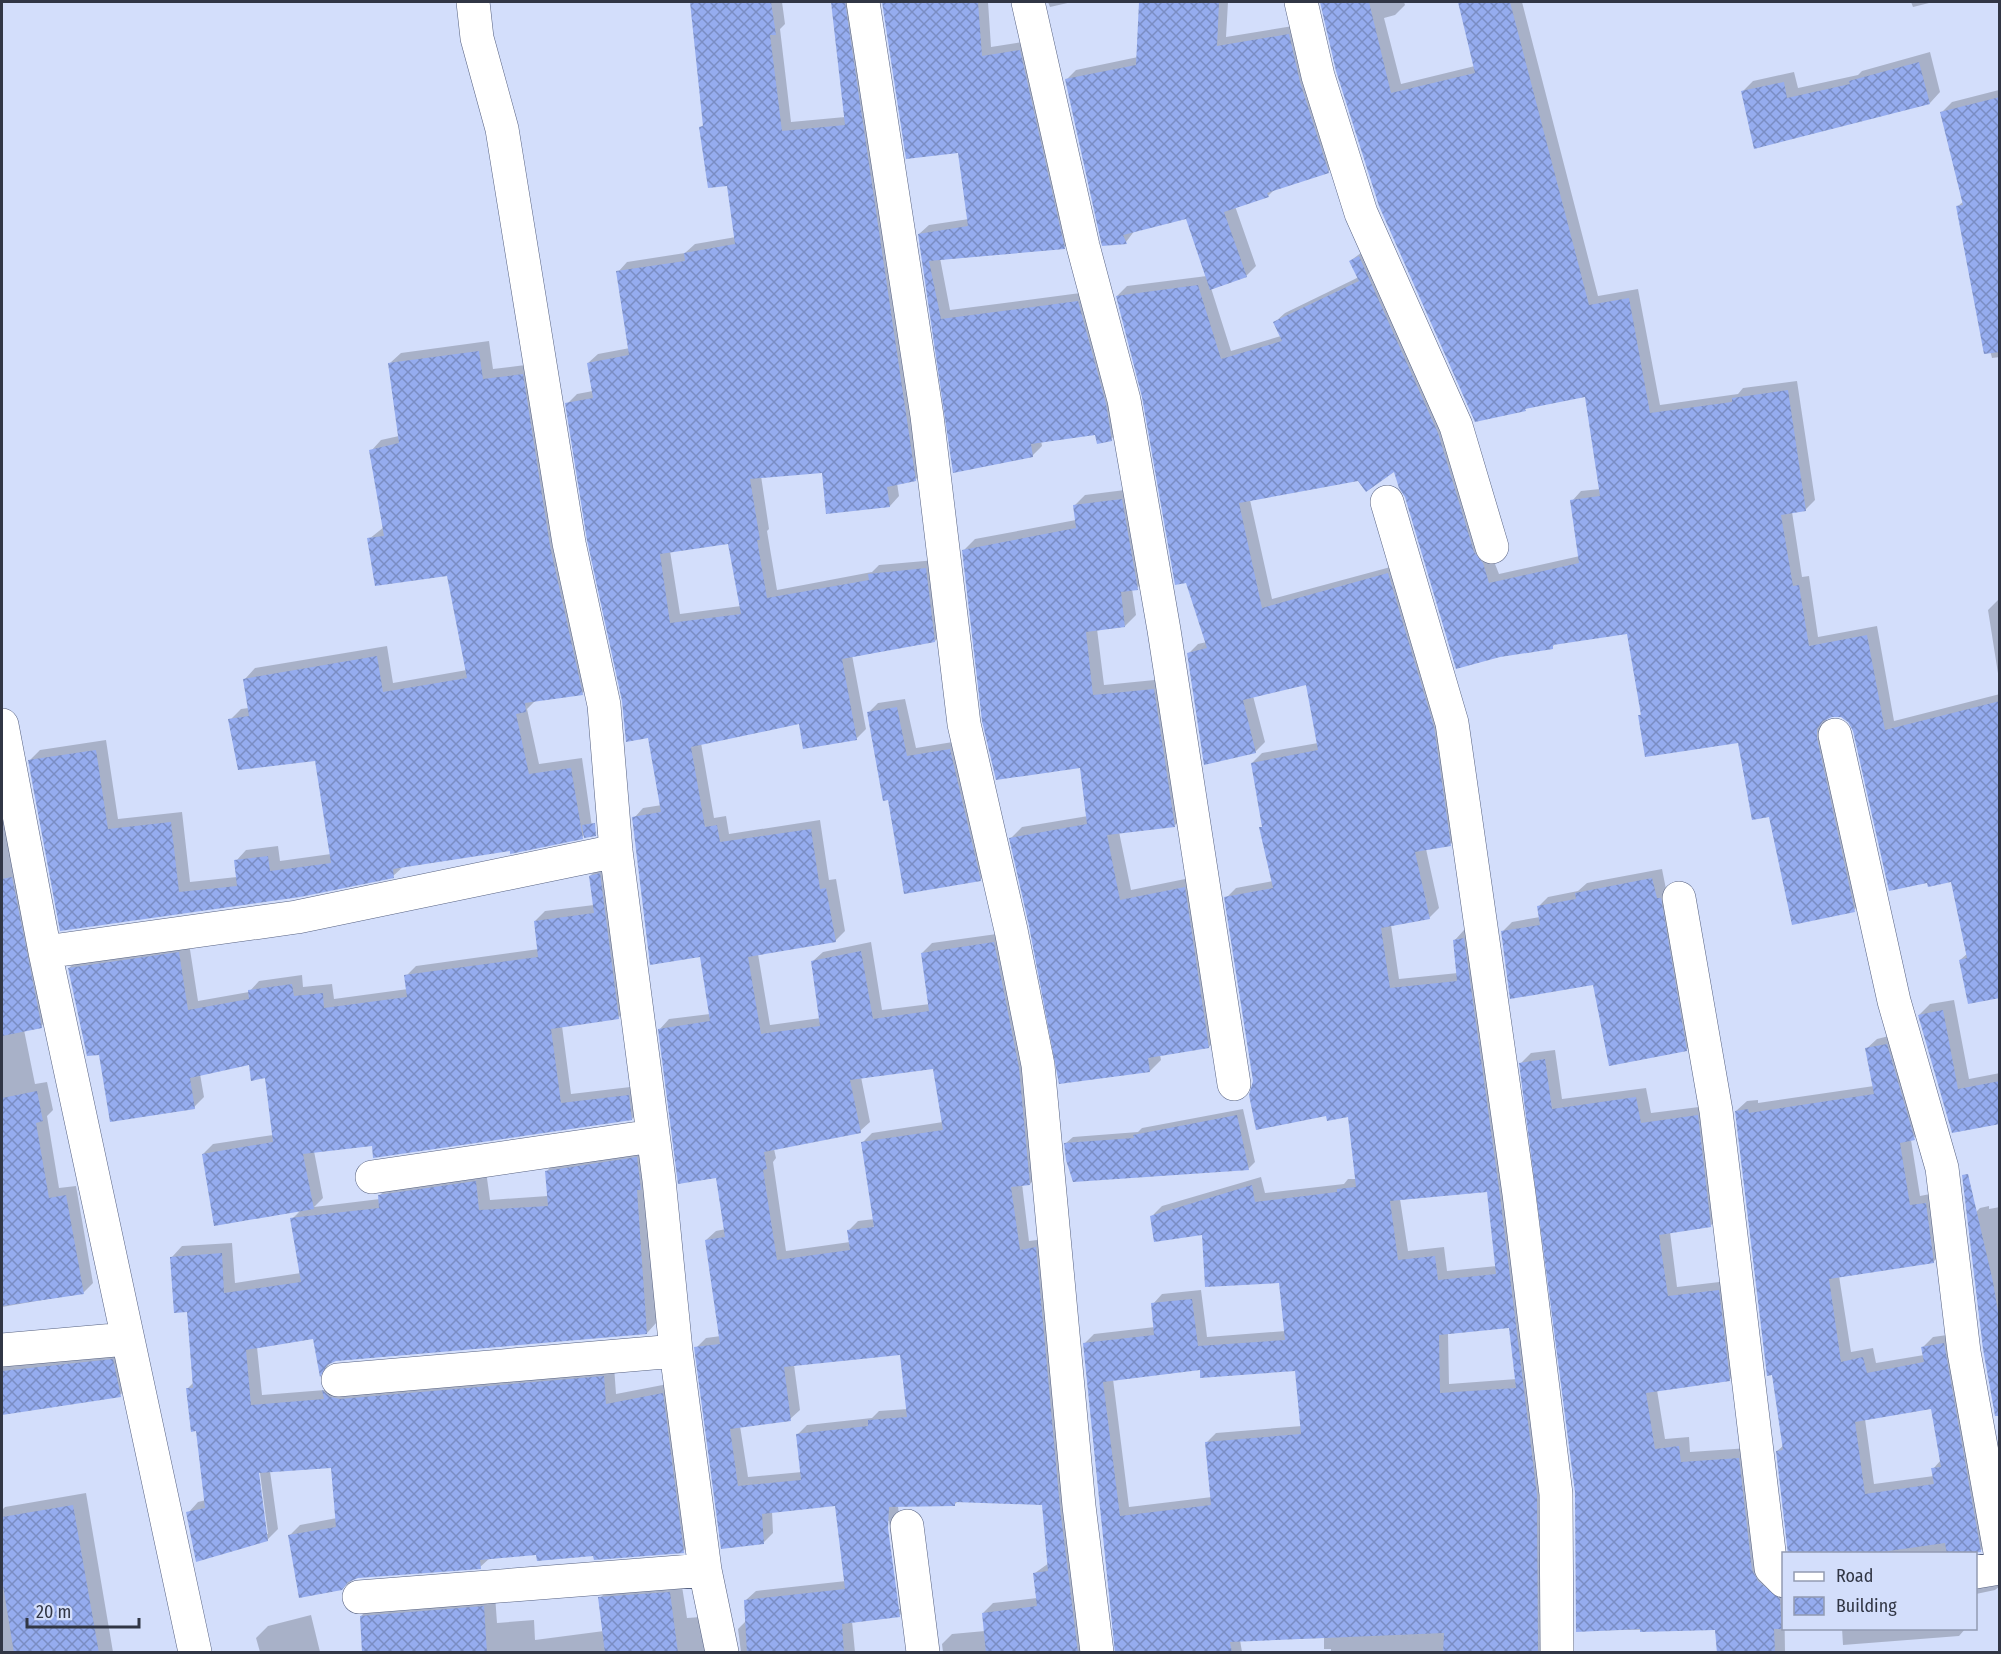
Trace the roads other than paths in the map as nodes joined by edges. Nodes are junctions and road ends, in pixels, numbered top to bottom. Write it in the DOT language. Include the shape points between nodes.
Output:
graph roads {
  1 [pos="473,2"];
  2 [pos="863,2"];
  3 [pos="1028,2"];
  4 [pos="1300,2"];
  5 [pos="1388,502"];
  6 [pos="1492,548"];
  7 [pos="2,725"];
  8 [pos="1835,735"];
  9 [pos="616,851"];
  10 [pos="1679,898"];
  11 [pos="45,952"];
  12 [pos="1234,1084"];
  13 [pos="653,1136"];
  14 [pos="372,1177"];
  15 [pos="127,1339"];
  16 [pos="2,1350"];
  17 [pos="676,1351"];
  18 [pos="338,1380"];
  19 [pos="906,1526"];
  20 [pos="2000,1552"];
  21 [pos="2000,1568"];
  22 [pos="705,1570"];
  23 [pos="1977,1572"];
  24 [pos="1782,1579"];
  25 [pos="359,1597"];
  26 [pos="195,1653"];
  27 [pos="722,1653"];
  28 [pos="923,1653"];
  29 [pos="1097,1653"];
  30 [pos="1557,1653"];
  1 -- 9 [label="street" via="477,38 502,129 570,543 604,705"];
  2 -- 29 [label="street" via="927,416 964,724 1038,1065 1078,1506"];
  3 -- 12 [label="street" via="1083,246 1124,400"];
  4 -- 6 [label="street" via="1318,76 1361,213 1456,426"];
  5 -- 30 [label="street" via="1453,735 1519,1194 1556,1494"];
  7 -- 11 [label="street"];
  8 -- 20 [label="street" via="1894,1000 1942,1168 1964,1352"];
  9 -- 11 [label="street" via="297,917"];
  9 -- 13 [label="street"];
  10 -- 24 [label="street" via="1716,1111 1771,1568"];
  11 -- 15 [label="street"];
  13 -- 14 [label="street"];
  13 -- 17 [label="street"];
  15 -- 16 [label="street"];
  15 -- 26 [label="street"];
  17 -- 18 [label="street"];
  17 -- 22 [label="street"];
  19 -- 28 [label="street"];
  21 -- 23 [label="street"];
  22 -- 25 [label="street"];
  22 -- 27 [label="street"];
}
